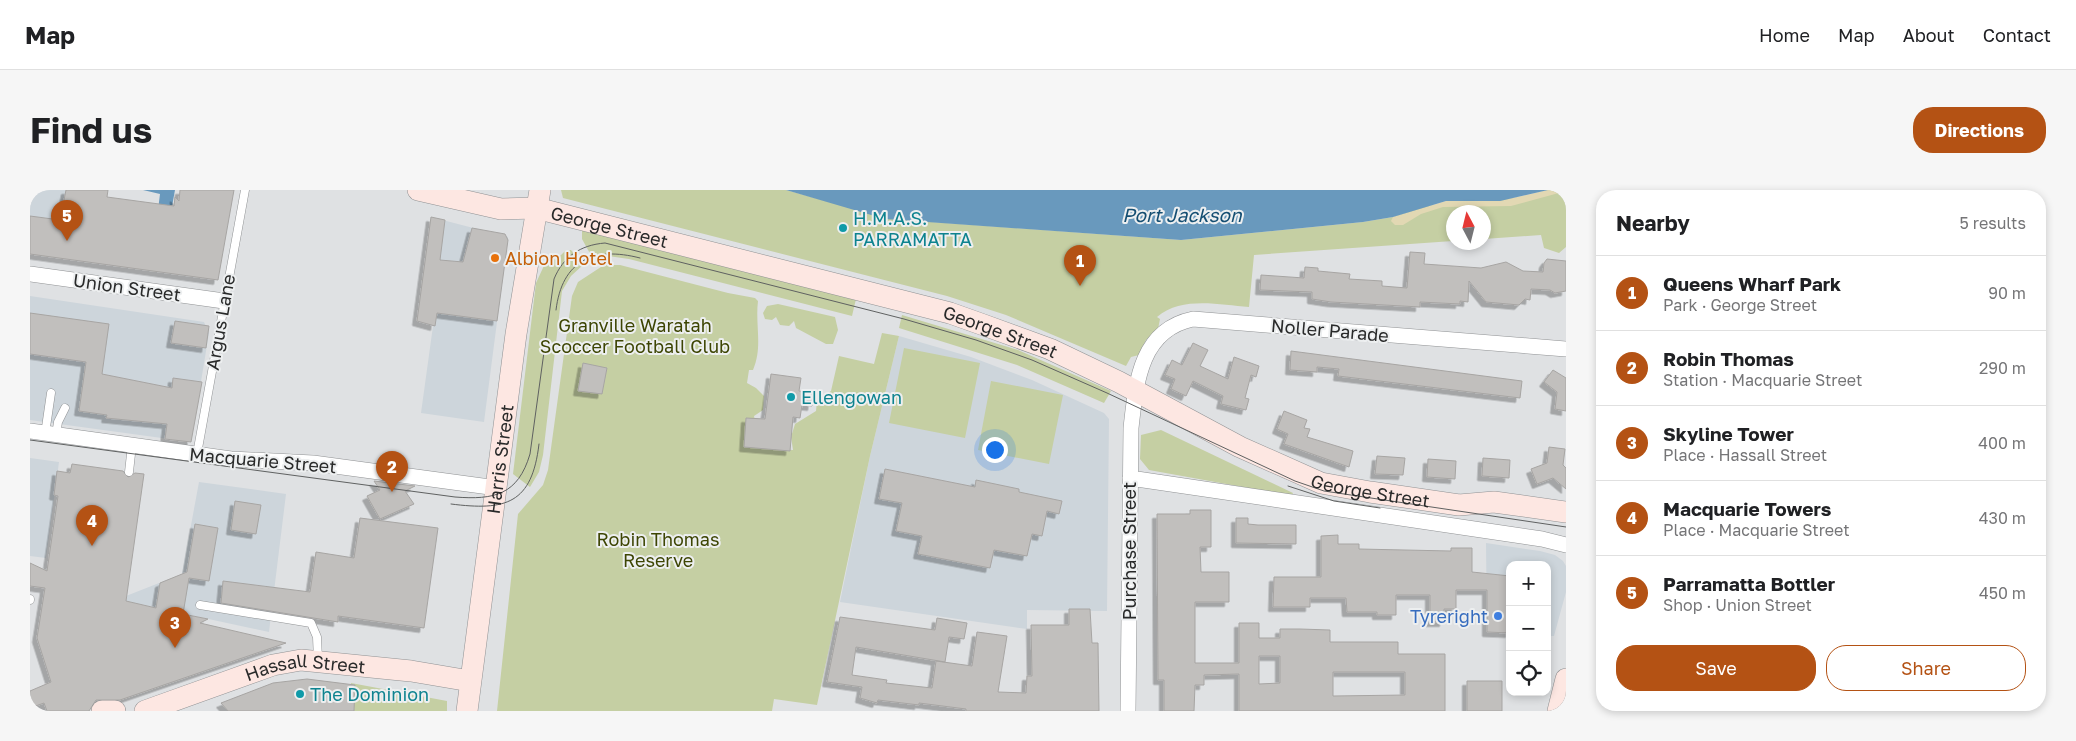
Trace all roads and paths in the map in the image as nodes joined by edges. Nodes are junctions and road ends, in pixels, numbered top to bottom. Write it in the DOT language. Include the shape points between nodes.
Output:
graph roads {
  1 [pos="245,190"];
  2 [pos="418,190"];
  3 [pos="538,199"];
  4 [pos="30,274"];
  5 [pos="224,301"];
  6 [pos="1566,349"];
  7 [pos="1136,390"];
  8 [pos="51,393"];
  9 [pos="65,408"];
  10 [pos="43,433"];
  11 [pos="132,446"];
  12 [pos="197,454"];
  13 [pos="129,472"];
  14 [pos="1130,478"];
  15 [pos="497,488"];
  16 [pos="1566,512"];
  17 [pos="1566,545"];
  18 [pos="200,605"];
  19 [pos="318,660"];
  20 [pos="1566,680"];
  21 [pos="470,681"];
  22 [pos="102,711"];
  23 [pos="115,711"];
  24 [pos="144,711"];
  25 [pos="467,711"];
  26 [pos="1128,711"];
  27 [pos="1558,711"];
  1 -- 5 [label="lane, Argus Lane"];
  2 -- 3 [label="street, George Street" via="501,209"];
  3 -- 7 [label="street, George Street" via="950,313 1050,349"];
  3 -- 15 [label="street, Harris Street"];
  4 -- 5 [label="street, Union Street"];
  5 -- 12 [label="lane, Argus Lane"];
  6 -- 7 [label="street, Noller Parade" via="1193,319 1171,326 1152,343"];
  7 -- 14 [label="street, Purchase Street"];
  7 -- 16 [label="street, George Street" via="1240,447 1321,482 1355,490 1459,504 1494,502"];
  8 -- 10 [label="lane"];
  9 -- 10 [label="lane" via="58,422"];
  10 -- 11 [label="street, Macquarie Street"];
  11 -- 12 [label="street, Macquarie Street"];
  11 -- 13 [label="lane"];
  12 -- 15 [label="street, Macquarie Street" via="313,463"];
  14 -- 17 [label="street, George Street"];
  14 -- 26 [label="street, Purchase Street"];
  15 -- 21 [label="street, Harris Street"];
  18 -- 19 [label="lane" via="311,623 317,637"];
  19 -- 21 [label="street, Hassall Street"];
  19 -- 24 [label="street, Hassall Street" via="273,665"];
  20 -- 27 [label="street"];
  21 -- 25 [label="street, Harris Street"];
  22 -- 23 [label="street"];
}
